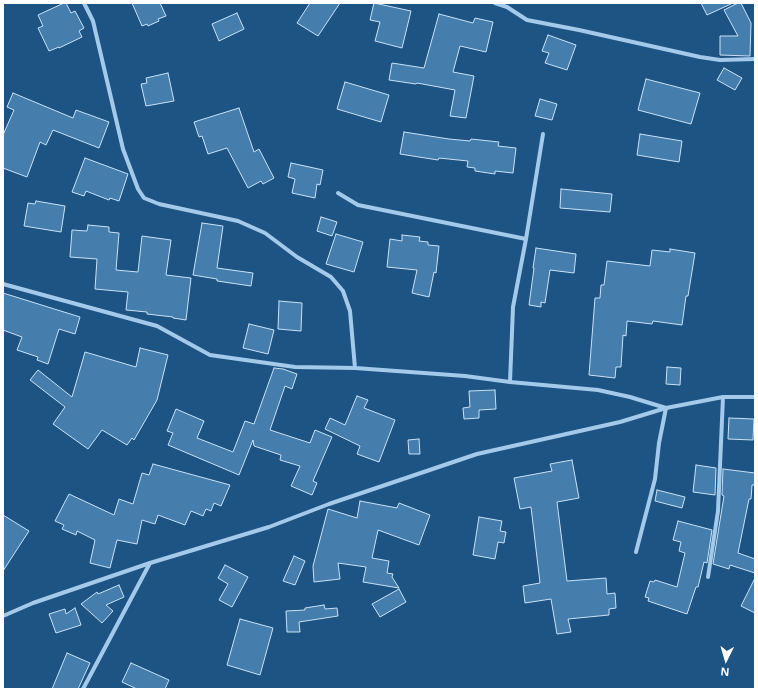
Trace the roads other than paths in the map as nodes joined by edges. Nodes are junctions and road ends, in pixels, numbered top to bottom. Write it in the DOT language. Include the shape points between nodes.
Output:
graph roads {
  1 [pos="84,3"];
  2 [pos="495,3"];
  3 [pos="508,5"];
  4 [pos="755,59"];
  5 [pos="544,134"];
  6 [pos="338,193"];
  7 [pos="526,239"];
  8 [pos="3,284"];
  9 [pos="355,368"];
  10 [pos="510,382"];
  11 [pos="723,397"];
  12 [pos="755,397"];
  13 [pos="666,408"];
  14 [pos="636,552"];
  15 [pos="150,563"];
  16 [pos="708,577"];
  17 [pos="3,616"];
  18 [pos="83,689"];
  1 -- 9 [label="street" via="93,21 123,149 144,198 159,204 238,221 265,233 331,277 343,290 350,311"];
  2 -- 3 [label="street"];
  3 -- 4 [label="street" via="527,20 700,57 720,60"];
  5 -- 7 [label="street"];
  6 -- 7 [label="street" via="358,205"];
  7 -- 10 [label="street" via="513,307"];
  8 -- 9 [label="street" via="157,326 210,354 295,367"];
  9 -- 10 [label="street" via="466,376"];
  10 -- 13 [label="street" via="598,390"];
  11 -- 12 [label="street"];
  11 -- 13 [label="street"];
  11 -- 16 [label="street" via="718,511"];
  13 -- 14 [label="street" via="655,479"];
  13 -- 15 [label="street" via="620,422 477,454 268,527"];
  15 -- 17 [label="street" via="33,603"];
  15 -- 18 [label="street"];
}
